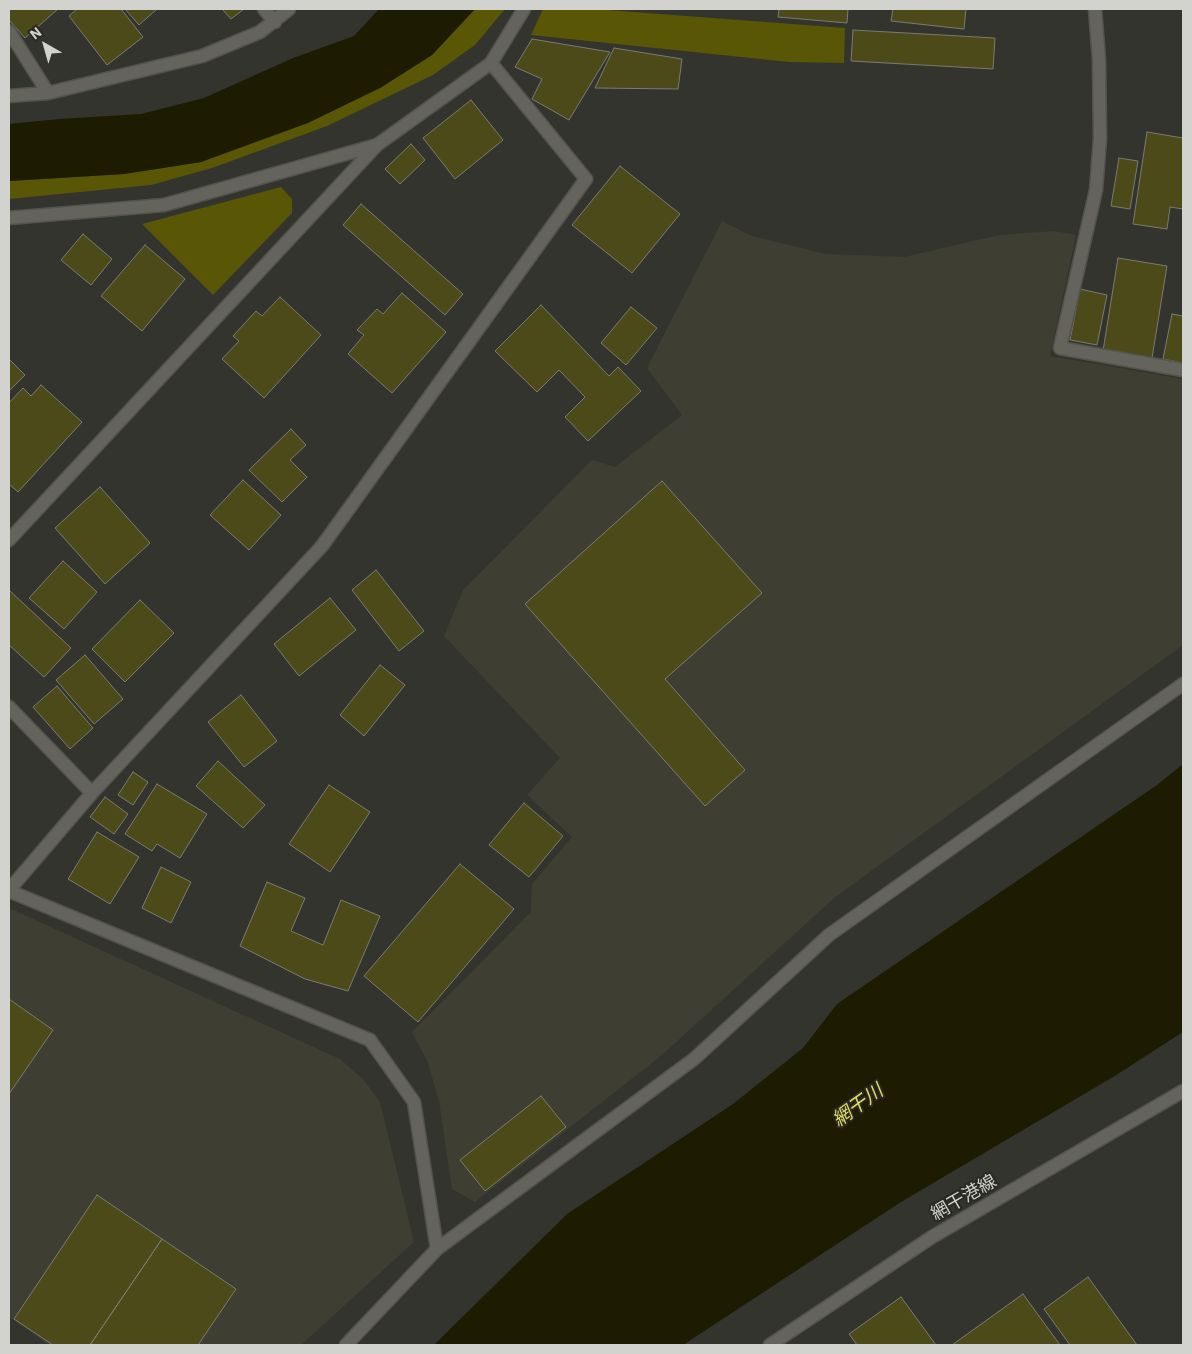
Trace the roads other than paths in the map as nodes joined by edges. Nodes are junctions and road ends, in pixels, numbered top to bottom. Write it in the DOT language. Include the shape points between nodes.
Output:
graph roads {
  1 [pos="264,9"];
  2 [pos="289,9"];
  3 [pos="524,9"];
  4 [pos="1095,9"];
  5 [pos="275,22"];
  6 [pos="9,31"];
  7 [pos="491,63"];
  8 [pos="48,93"];
  9 [pos="9,96"];
  10 [pos="377,145"];
  11 [pos="9,218"];
  12 [pos="1183,370"];
  13 [pos="9,540"];
  14 [pos="1183,684"];
  15 [pos="9,707"];
  16 [pos="92,793"];
  17 [pos="9,891"];
  18 [pos="1183,1092"];
  19 [pos="437,1249"];
  20 [pos="346,1345"];
  21 [pos="770,1345"];
  1 -- 5 [label="street"];
  2 -- 5 [label="street"];
  3 -- 7 [label="street"];
  4 -- 12 [label="street" via="1100,70 1096,190 1060,348"];
  5 -- 8 [label="street" via="260,32 202,56"];
  6 -- 8 [label="street"];
  7 -- 10 [label="street"];
  7 -- 16 [label="street" via="586,179 322,546"];
  8 -- 9 [label="street"];
  10 -- 11 [label="street" via="164,205"];
  10 -- 13 [label="street"];
  14 -- 19 [label="street" via="829,935 694,1059"];
  15 -- 16 [label="street"];
  16 -- 17 [label="street"];
  17 -- 19 [label="street" via="370,1040 414,1102"];
  18 -- 21 [label="street, 網干港線" via="932,1237"];
  19 -- 20 [label="street"];
}
